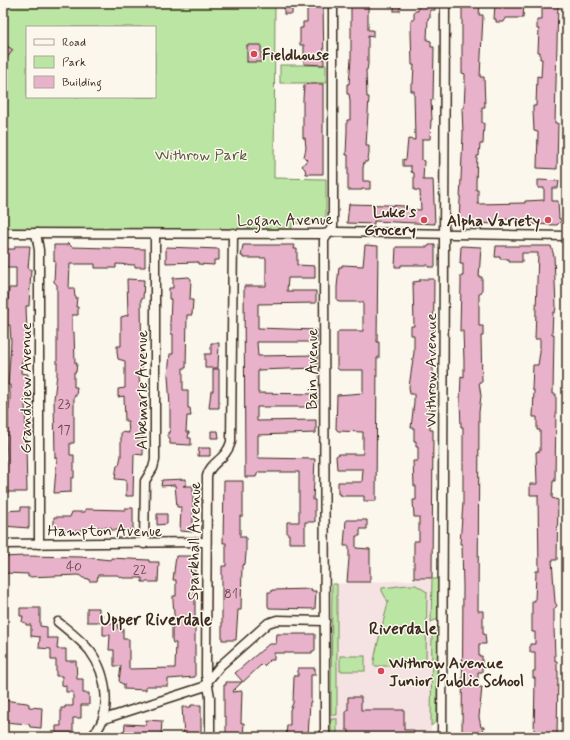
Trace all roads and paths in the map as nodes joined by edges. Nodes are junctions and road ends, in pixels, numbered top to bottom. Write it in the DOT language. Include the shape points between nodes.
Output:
graph roads {
  1 [pos="333,3"];
  2 [pos="445,3"];
  3 [pos="3,233"];
  4 [pos="36,233"];
  5 [pos="445,233"];
  6 [pos="156,234"];
  7 [pos="232,234"];
  8 [pos="328,234"];
  9 [pos="567,236"];
  10 [pos="206,542"];
  11 [pos="3,544"];
  12 [pos="39,544"];
  13 [pos="144,544"];
  14 [pos="58,622"];
  15 [pos="325,622"];
  16 [pos="208,684"];
  17 [pos="104,719"];
  18 [pos="567,722"];
  19 [pos="91,737"];
  20 [pos="210,737"];
  21 [pos="325,737"];
  22 [pos="442,737"];
  23 [pos="567,737"];
  1 -- 8 [label="street, Bain Avenue" via="333,226"];
  2 -- 5 [label="street, Withrow Avenue"];
  3 -- 4 [label="street, Logan Avenue"];
  4 -- 6 [label="street, Logan Avenue"];
  4 -- 12 [label="street, Grandview Avenue" via="39,272"];
  5 -- 8 [label="street, Logan Avenue"];
  5 -- 9 [label="street, Logan Avenue"];
  5 -- 22 [label="street, Withrow Avenue"];
  6 -- 7 [label="street, Logan Avenue"];
  6 -- 13 [label="street, Albemarle Avenue" via="155,460 145,482"];
  7 -- 8 [label="street, Logan Avenue"];
  7 -- 10 [label="street, Sparkhall Avenue" via="232,434 228,452 208,474"];
  8 -- 15 [label="street, Bain Avenue" via="324,240"];
  10 -- 13 [label="street, Hampton Avenue"];
  10 -- 16 [label="street, Sparkhall Avenue"];
  11 -- 12 [label="street, Hampton Avenue"];
  12 -- 13 [label="street, Hampton Avenue"];
  14 -- 17 [label="street" via="89,650 96,660 105,698"];
  15 -- 16 [label="street" via="277,620 268,623 220,666"];
  15 -- 21 [label="street, Bain Avenue"];
  16 -- 17 [label="street" via="198,690"];
  16 -- 20 [label="street, Sparkhall Avenue"];
  17 -- 19 [label="street"];
  18 -- 23 [label="street"];
}
